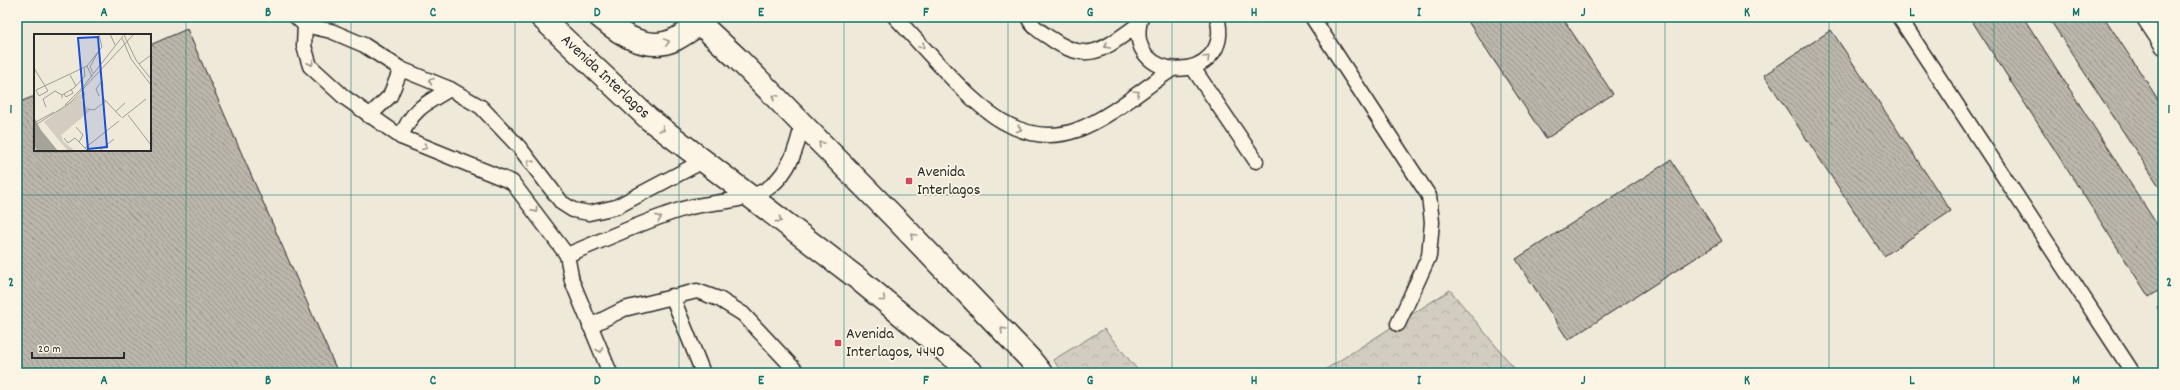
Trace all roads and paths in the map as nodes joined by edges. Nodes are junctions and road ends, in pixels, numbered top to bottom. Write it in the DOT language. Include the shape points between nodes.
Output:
graph roads {
  1 [pos="541,17"];
  2 [pos="600,17"];
  3 [pos="895,17"];
  4 [pos="1028,17"];
  5 [pos="1217,17"];
  6 [pos="1312,17"];
  7 [pos="1899,17"];
  8 [pos="2143,17"];
  9 [pos="701,19"];
  10 [pos="1140,20"];
  11 [pos="300,21"];
  12 [pos="2163,47"];
  13 [pos="1193,68"];
  14 [pos="401,69"];
  15 [pos="1171,70"];
  16 [pos="450,89"];
  17 [pos="368,116"];
  18 [pos="802,125"];
  19 [pos="401,137"];
  20 [pos="705,160"];
  21 [pos="1256,161"];
  22 [pos="748,196"];
  23 [pos="567,255"];
  24 [pos="672,296"];
  25 [pos="1398,324"];
  26 [pos="590,326"];
  27 [pos="610,373"];
  28 [pos="703,373"];
  29 [pos="798,373"];
  30 [pos="972,373"];
  31 [pos="1041,373"];
  32 [pos="2133,373"];
  1 -- 20 [label="main road, Avenida Interlagos, one-way" via="649,119"];
  2 -- 9 [label="main road, one-way" via="631,39 653,44 665,44 677,39"];
  3 -- 15 [label="lane, one-way" via="976,104 1018,130 1045,135 1066,133 1101,118"];
  10 -- 4 [label="lane, one-way" via="1108,46 1095,52 1074,52 1038,30"];
  13 -- 5 [label="lane, one-way" via="1205,61 1214,50 1219,37"];
  6 -- 25 [label="lane" via="1429,196 1432,222 1429,256"];
  7 -- 32 [label="lane"];
  8 -- 12 [label="lane"];
  18 -- 9 [label="main road, one-way"];
  10 -- 15 [label="lane" via="1138,33 1141,47 1150,59"];
  11 -- 14 [label="lane" via="364,45"];
  11 -- 17 [label="lane, one-way" via="310,66"];
  13 -- 15 [label="lane"];
  13 -- 21 [label="lane"];
  16 -- 14 [label="lane, one-way"];
  14 -- 17 [label="lane" via="390,96"];
  16 -- 19 [label="lane" via="416,111 406,123"];
  20 -- 16 [label="lane, one-way" via="616,207 589,213 573,210 562,203 519,147 481,108"];
  17 -- 19 [label="lane"];
  18 -- 22 [label="lane" via="797,148 786,170 770,187"];
  31 -- 18 [label="main road, one-way" via="904,227"];
  19 -- 23 [label="lane, one-way" via="512,182"];
  20 -- 22 [label="main road, Avenida Interlagos"];
  23 -- 22 [label="lane, one-way" via="684,208"];
  22 -- 30 [label="main road, Avenida Interlagos, one-way" via="856,278"];
  23 -- 26 [label="lane" via="572,281"];
  24 -- 26 [label="lane" via="624,309"];
  24 -- 28 [label="lane"];
  24 -- 29 [label="lane" via="697,291 719,299 743,314"];
  26 -- 27 [label="lane, one-way"];
}
